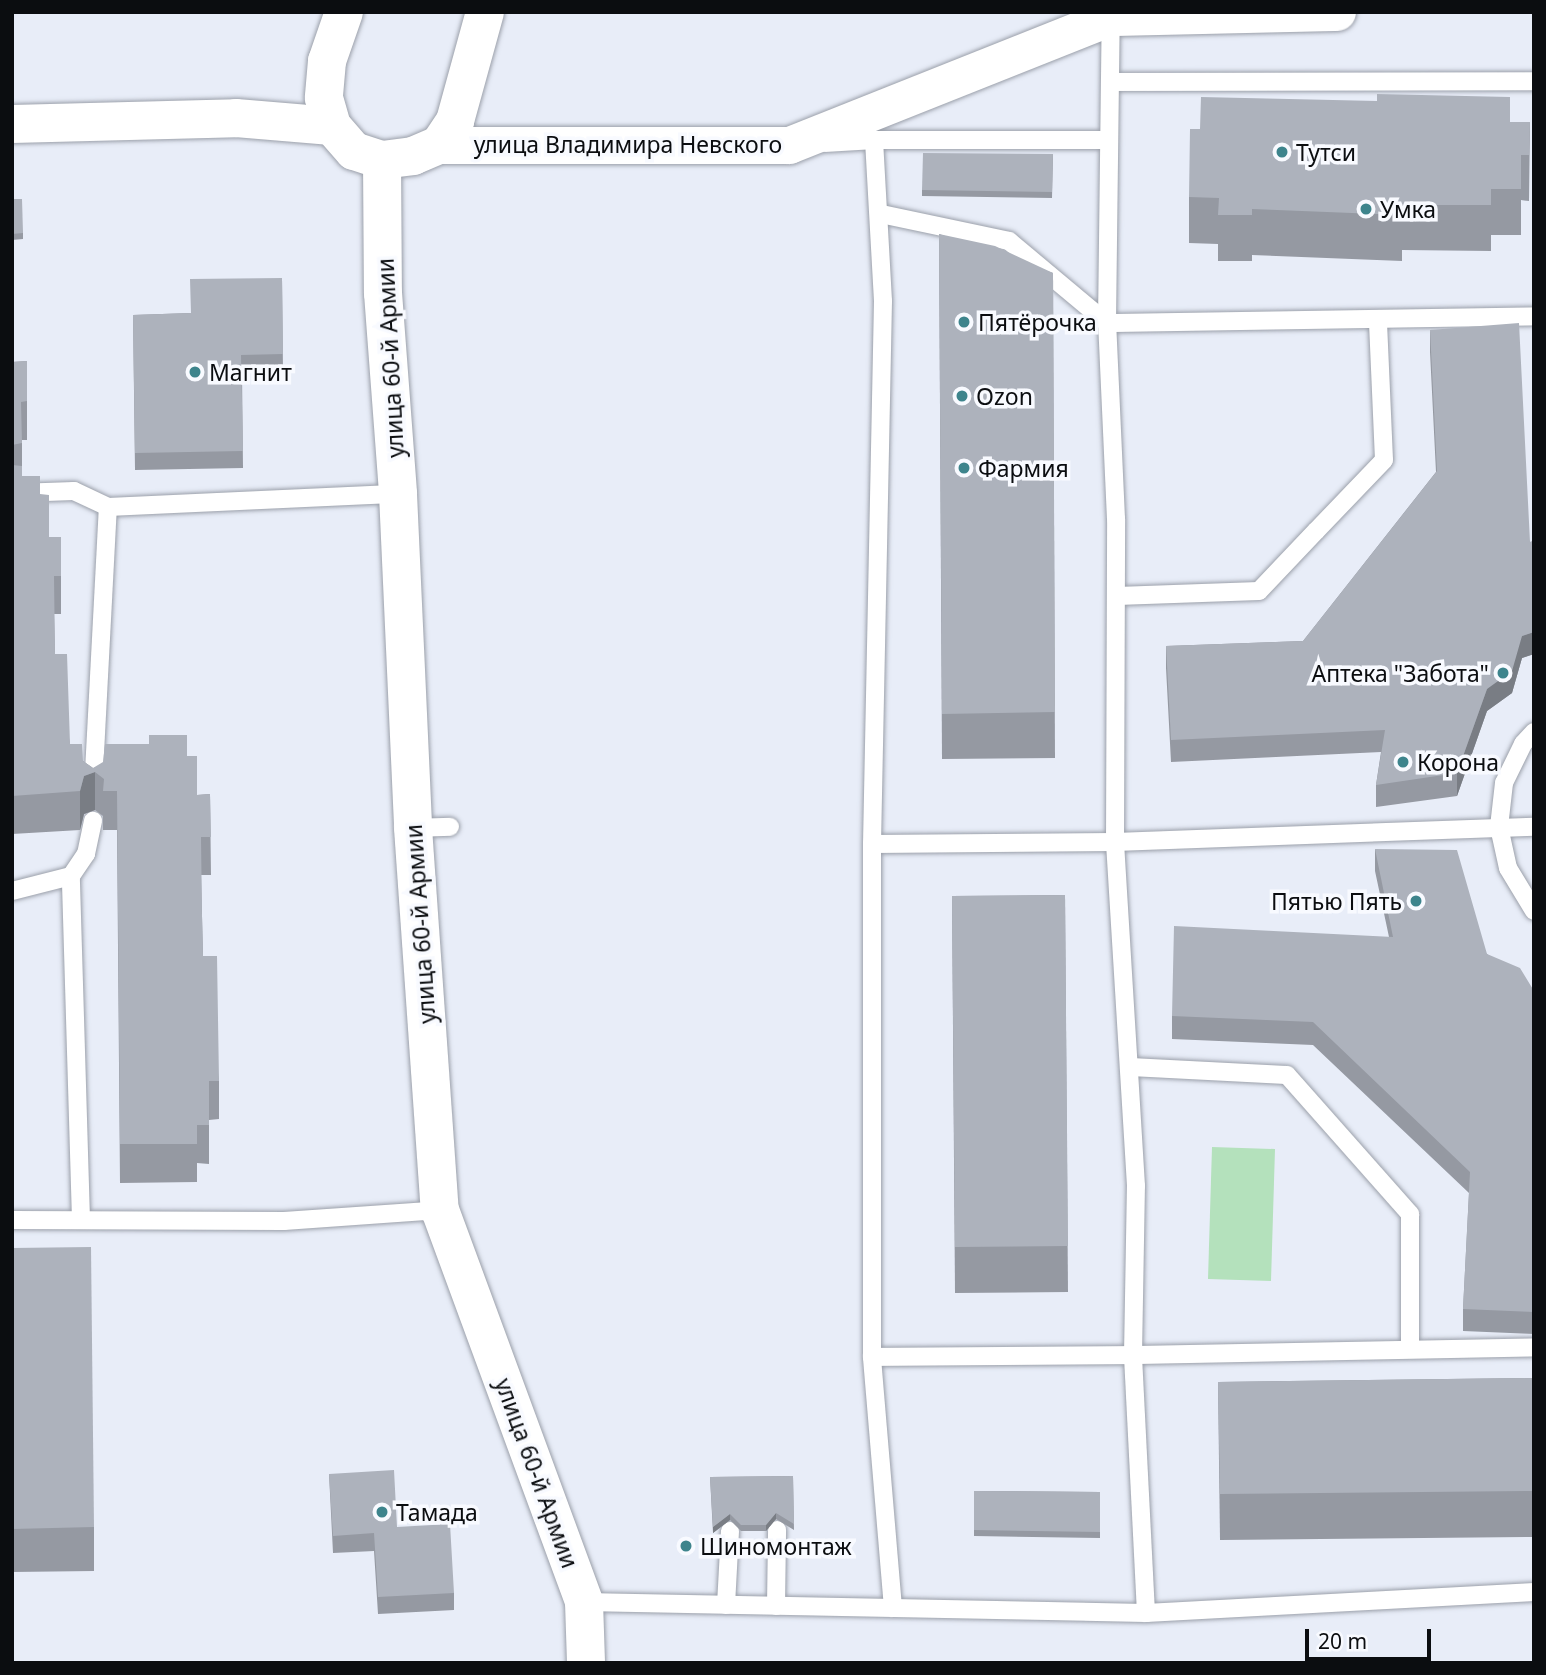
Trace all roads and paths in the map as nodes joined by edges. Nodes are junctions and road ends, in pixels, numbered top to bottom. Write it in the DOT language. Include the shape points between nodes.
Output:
graph roads {
  1 [pos="344,12"];
  2 [pos="485,12"];
  3 [pos="1337,12"];
  4 [pos="1111,17"];
  5 [pos="1534,81"];
  6 [pos="1110,82"];
  7 [pos="12,124"];
  8 [pos="332,125"];
  9 [pos="874,140"];
  10 [pos="1108,140"];
  11 [pos="439,145"];
  12 [pos="789,145"];
  13 [pos="382,160"];
  14 [pos="881,214"];
  15 [pos="1534,316"];
  16 [pos="1378,322"];
  17 [pos="1107,323"];
  18 [pos="13,493"];
  19 [pos="398,494"];
  20 [pos="108,507"];
  21 [pos="1117,596"];
  22 [pos="1534,733"];
  23 [pos="93,795"];
  24 [pos="93,821"];
  25 [pos="1499,827"];
  26 [pos="1534,827"];
  27 [pos="1115,842"];
  28 [pos="872,844"];
  29 [pos="72,876"];
  30 [pos="12,891"];
  31 [pos="1534,911"];
  32 [pos="1130,1067"];
  33 [pos="440,1210"];
  34 [pos="12,1220"];
  35 [pos="81,1220"];
  36 [pos="1410,1346"];
  37 [pos="1534,1347"];
  38 [pos="1132,1355"];
  39 [pos="872,1357"];
  40 [pos="777,1530"];
  41 [pos="730,1531"];
  42 [pos="1534,1592"];
  43 [pos="584,1602"];
  44 [pos="726,1605"];
  45 [pos="776,1606"];
  46 [pos="893,1608"];
  47 [pos="1146,1613"];
  48 [pos="586,1663"];
  1 -- 8 [label="street" via="327,61 324,98"];
  2 -- 11 [label="street, улица Владимира Невского" via="456,121"];
  3 -- 4 [label="street, улица Владимира Невского"];
  4 -- 6 [label="lane"];
  4 -- 12 [label="street, улица Владимира Невского"];
  5 -- 6 [label="lane"];
  6 -- 10 [label="lane"];
  7 -- 8 [label="street" via="236,118"];
  8 -- 13 [label="street" via="354,151"];
  9 -- 10 [label="lane"];
  9 -- 12 [label="lane"];
  9 -- 14 [label="lane"];
  10 -- 17 [label="lane"];
  11 -- 12 [label="street, улица Владимира Невского"];
  11 -- 13 [label="street, улица Владимира Невского" via="413,156"];
  13 -- 19 [label="street, улица 60-й Армии" via="383,292"];
  14 -- 17 [label="lane" via="1009,241"];
  14 -- 28 [label="lane"];
  15 -- 16 [label="lane"];
  16 -- 17 [label="lane"];
  16 -- 21 [label="lane" via="1384,460 1325,522 1259,591"];
  17 -- 21 [label="lane"];
  18 -- 20 [label="lane" via="74,491"];
  19 -- 20 [label="lane"];
  19 -- 33 [label="street, улица 60-й Армии" via="431,827"];
  20 -- 23 [label="lane"];
  21 -- 27 [label="lane"];
  22 -- 25 [label="lane" via="1523,744 1504,783"];
  24 -- 29 [label="lane" via="86,854"];
  25 -- 26 [label="lane"];
  25 -- 27 [label="lane"];
  25 -- 31 [label="lane" via="1508,868"];
  27 -- 28 [label="lane"];
  27 -- 32 [label="lane"];
  28 -- 39 [label="lane"];
  29 -- 30 [label="lane"];
  29 -- 35 [label="lane"];
  32 -- 36 [label="lane" via="1287,1075 1410,1214"];
  32 -- 38 [label="lane" via="1136,1186"];
  33 -- 35 [label="lane" via="284,1221"];
  33 -- 43 [label="street, улица 60-й Армии"];
  34 -- 35 [label="lane"];
  36 -- 37 [label="lane"];
  36 -- 38 [label="lane"];
  38 -- 39 [label="lane"];
  38 -- 47 [label="lane"];
  39 -- 46 [label="lane"];
  40 -- 45 [label="lane"];
  41 -- 44 [label="lane"];
  42 -- 47 [label="lane"];
  43 -- 44 [label="lane"];
  43 -- 48 [label="street, улица 60-й Армии"];
  44 -- 45 [label="lane"];
  45 -- 46 [label="lane"];
  46 -- 47 [label="lane"];
}
